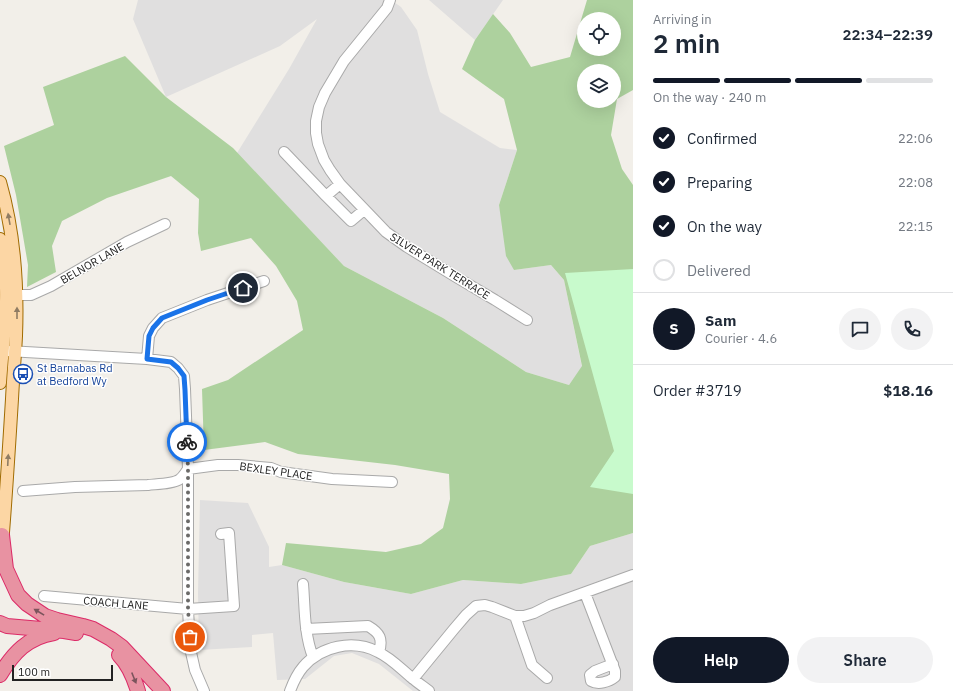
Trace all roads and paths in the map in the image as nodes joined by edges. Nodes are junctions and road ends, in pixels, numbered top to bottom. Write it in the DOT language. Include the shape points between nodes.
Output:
graph roads {
  1 [pos="390,0"];
  2 [pos="284,152"];
  3 [pos="0,182"];
  4 [pos="340,184"];
  5 [pos="326,196"];
  6 [pos="364,210"];
  7 [pos="165,224"];
  8 [pos="0,239"];
  9 [pos="264,280"];
  10 [pos="16,294"];
  11 [pos="528,320"];
  12 [pos="2,351"];
  13 [pos="15,352"];
  14 [pos="147,359"];
  15 [pos="0,383"];
  16 [pos="188,469"];
  17 [pos="392,482"];
  18 [pos="23,491"];
  19 [pos="221,534"];
  20 [pos="2,535"];
  21 [pos="0,566"];
  22 [pos="633,575"];
  23 [pos="303,584"];
  24 [pos="586,593"];
  25 [pos="44,596"];
  26 [pos="188,609"];
  27 [pos="515,616"];
  28 [pos="0,623"];
  29 [pos="306,629"];
  30 [pos="72,632"];
  31 [pos="379,652"];
  32 [pos="313,657"];
  33 [pos="613,664"];
  34 [pos="0,675"];
  35 [pos="548,678"];
  36 [pos="413,679"];
  37 [pos="138,691"];
  38 [pos="163,691"];
  39 [pos="204,691"];
  40 [pos="290,691"];
  41 [pos="429,691"];
  1 -- 4 [label="street, SILVER PARK TERRACE" via="387,8 344,61 324,93 319,107 316,121 318,144 324,160"];
  2 -- 5 [label="street"];
  10 -- 3 [label="main road, one-way" via="12,238"];
  4 -- 5 [label="street"];
  4 -- 6 [label="street, SILVER PARK TERRACE"];
  5 -- 6 [label="street" via="351,221"];
  6 -- 11 [label="street, SILVER PARK TERRACE" via="406,247"];
  7 -- 10 [label="street, BELNOR LANE" via="127,242 52,286 31,294"];
  8 -- 12 [label="main road" via="6,289"];
  9 -- 14 [label="street" via="162,318 149,336"];
  13 -- 10 [label="main road, one-way"];
  12 -- 13 [label="street"];
  12 -- 15 [label="main road"];
  13 -- 14 [label="street"];
  20 -- 13 [label="main road, one-way"];
  14 -- 16 [label="street" via="171,362 184,376"];
  16 -- 17 [label="street, BEXLEY PLACE" via="238,465 332,479"];
  16 -- 18 [label="street" via="180,480 170,483"];
  16 -- 26 [label="street"];
  19 -- 26 [label="street, COACH LANE" via="229,533 234,606"];
  20 -- 21 [label="main road"];
  38 -- 20 [label="highway, one-way" via="111,638 93,629 45,616 27,604 18,595 6,569"];
  22 -- 24 [label="street"];
  23 -- 29 [label="street"];
  24 -- 27 [label="street" via="534,613"];
  24 -- 33 [label="street"];
  25 -- 26 [label="street, COACH LANE"];
  26 -- 39 [label="street" via="190,648 195,670"];
  27 -- 35 [label="street" via="532,665"];
  27 -- 36 [label="street" via="485,605 476,606"];
  28 -- 30 [label="highway" via="6,626"];
  29 -- 31 [label="street" via="368,626 379,635"];
  29 -- 32 [label="street"];
  30 -- 34 [label="highway" via="45,635 29,642 7,663"];
  30 -- 37 [label="highway, one-way" via="85,634 114,650 125,661"];
  31 -- 32 [label="street" via="347,645 338,646"];
  31 -- 36 [label="street"];
  32 -- 40 [label="street" via="302,667"];
  36 -- 41 [label="street"];
}
